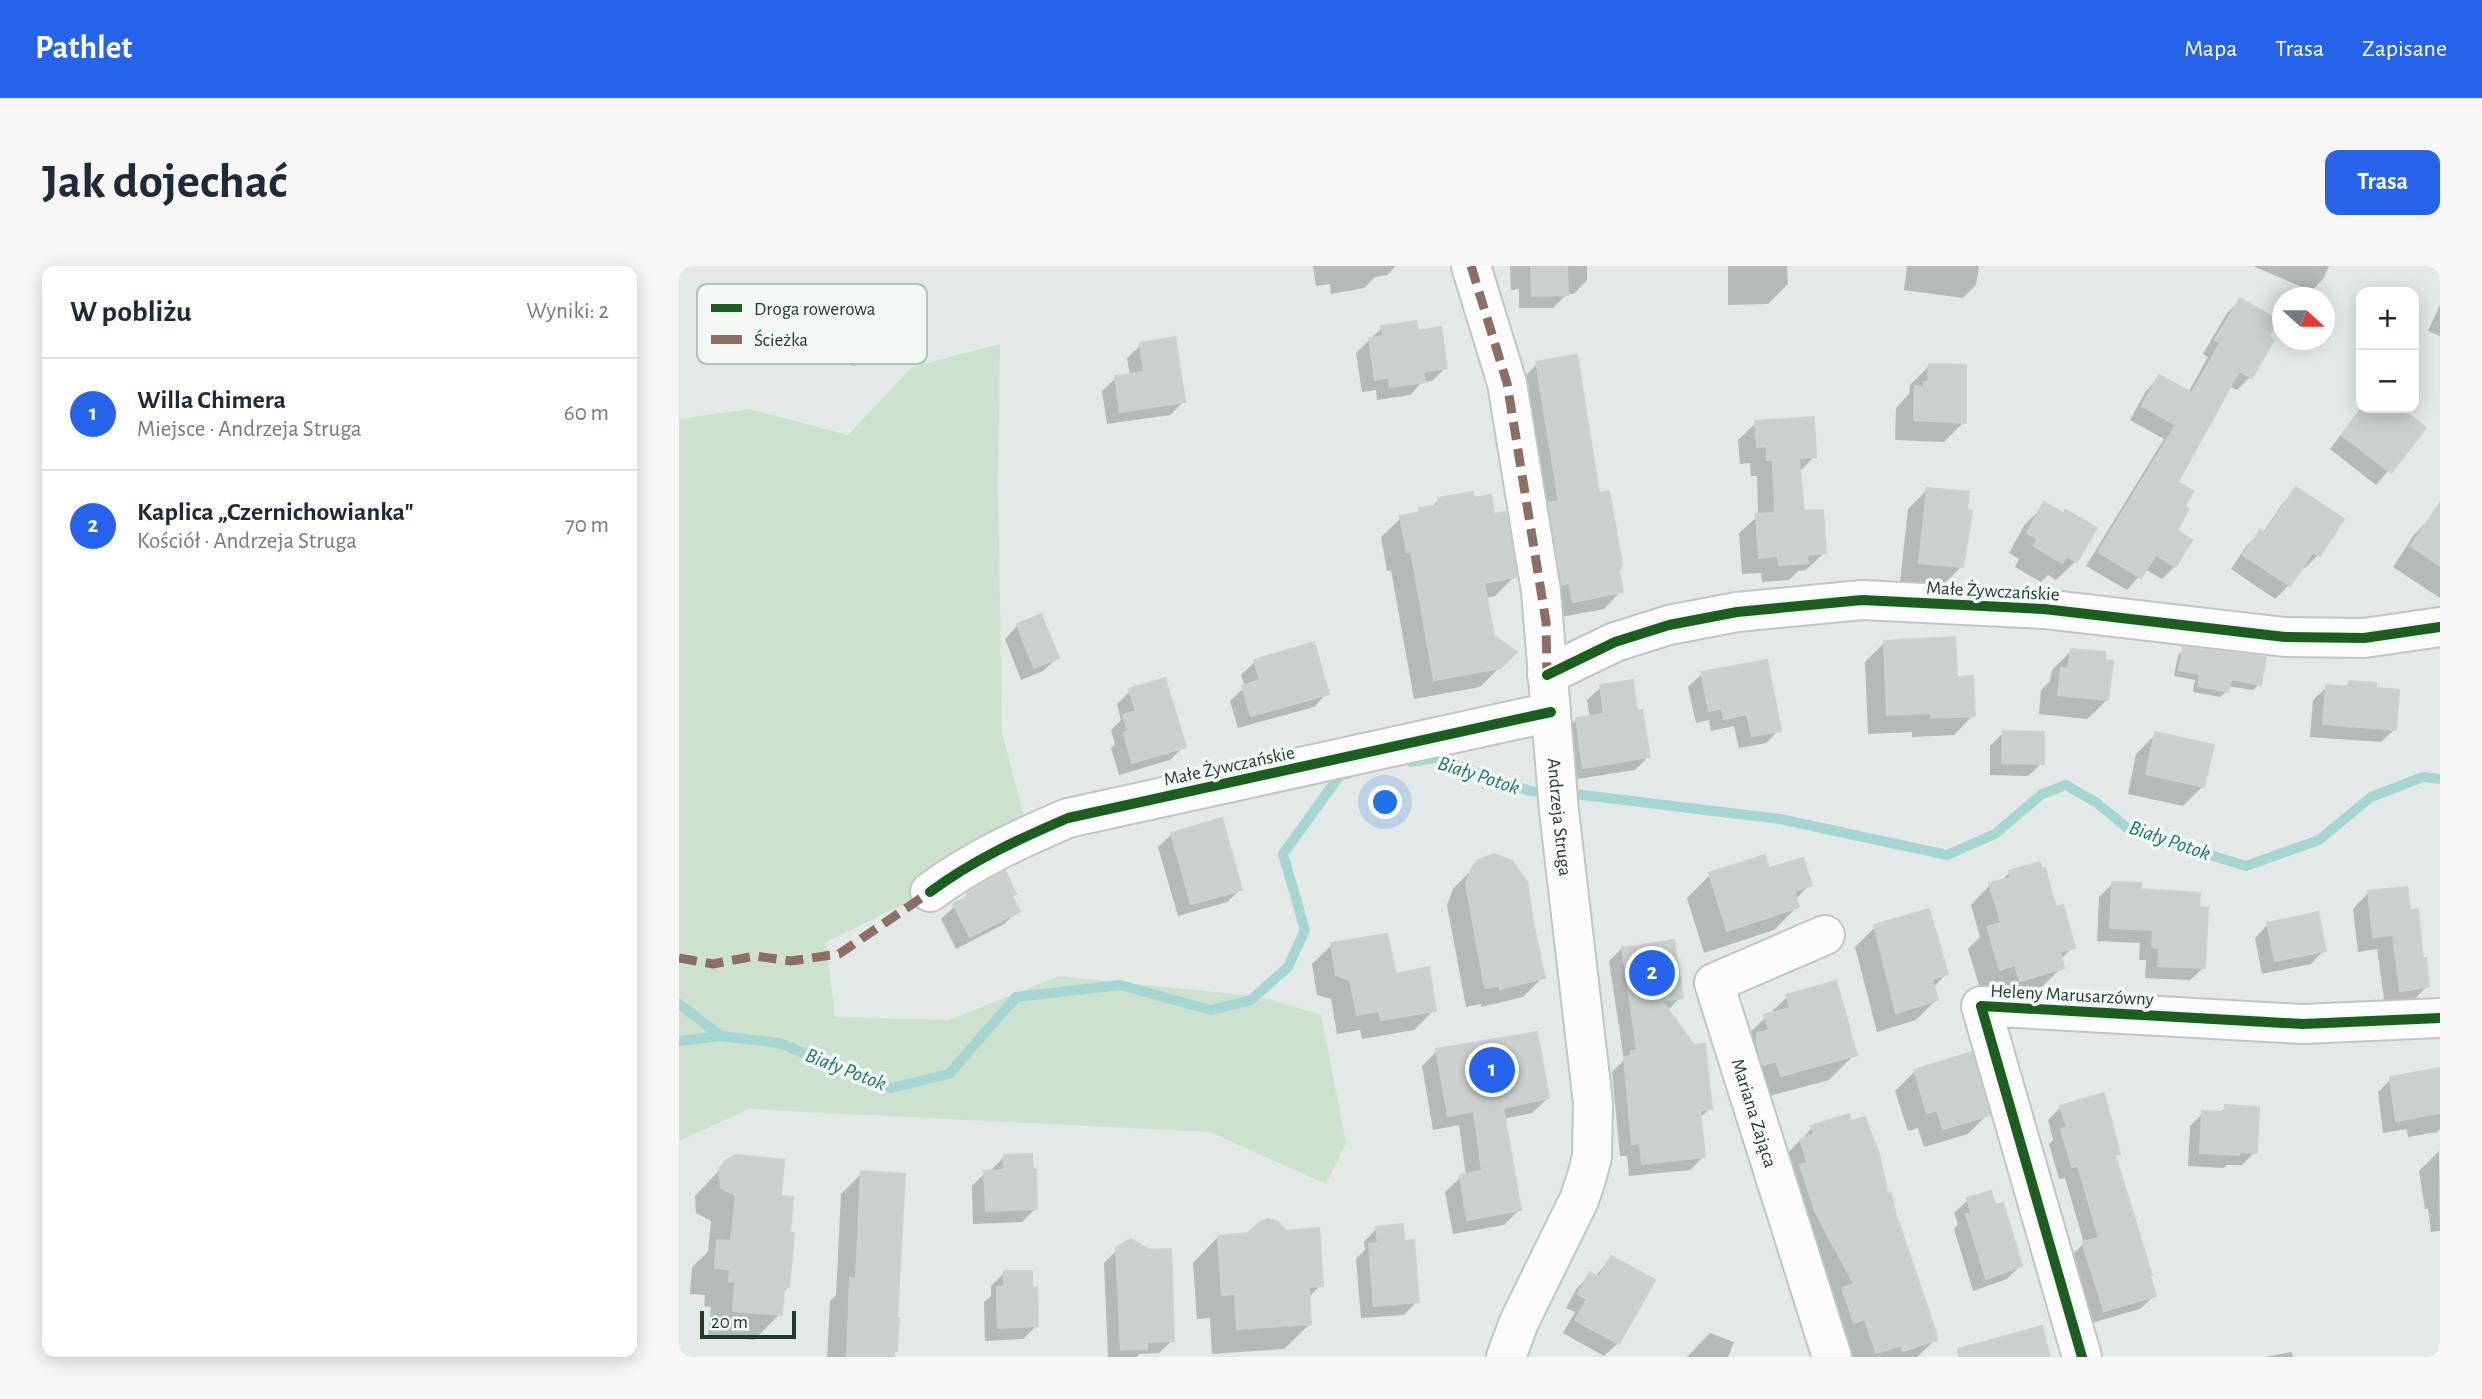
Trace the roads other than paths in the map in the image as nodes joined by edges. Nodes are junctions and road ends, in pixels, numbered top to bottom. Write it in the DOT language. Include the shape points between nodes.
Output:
graph roads {
  1 [pos="1471,266"];
  2 [pos="2440,627"];
  3 [pos="1547,675"];
  4 [pos="1551,712"];
  5 [pos="930,892"];
  6 [pos="1825,935"];
  7 [pos="2440,1018"];
  8 [pos="1506,1357"];
  9 [pos="1832,1357"];
  10 [pos="2082,1357"];
  1 -- 3 [label="street, Andrzeja Struga" via="1507,383 1546,622"];
  2 -- 3 [label="street, Małe Żywczańskie" via="2364,638 2285,638 2044,609 1862,600 1737,612 1669,625 1615,642"];
  3 -- 4 [label="street, Andrzeja Struga"];
  4 -- 5 [label="street, Małe Żywczańskie" via="1068,818 1006,844"];
  4 -- 8 [label="street, Andrzeja Struga" via="1593,1103 1592,1157 1579,1200"];
  6 -- 9 [label="street, Mariana Zająca" via="1714,983"];
  7 -- 10 [label="street, Heleny Marusarzówny" via="2303,1024 1981,1006"];
}
